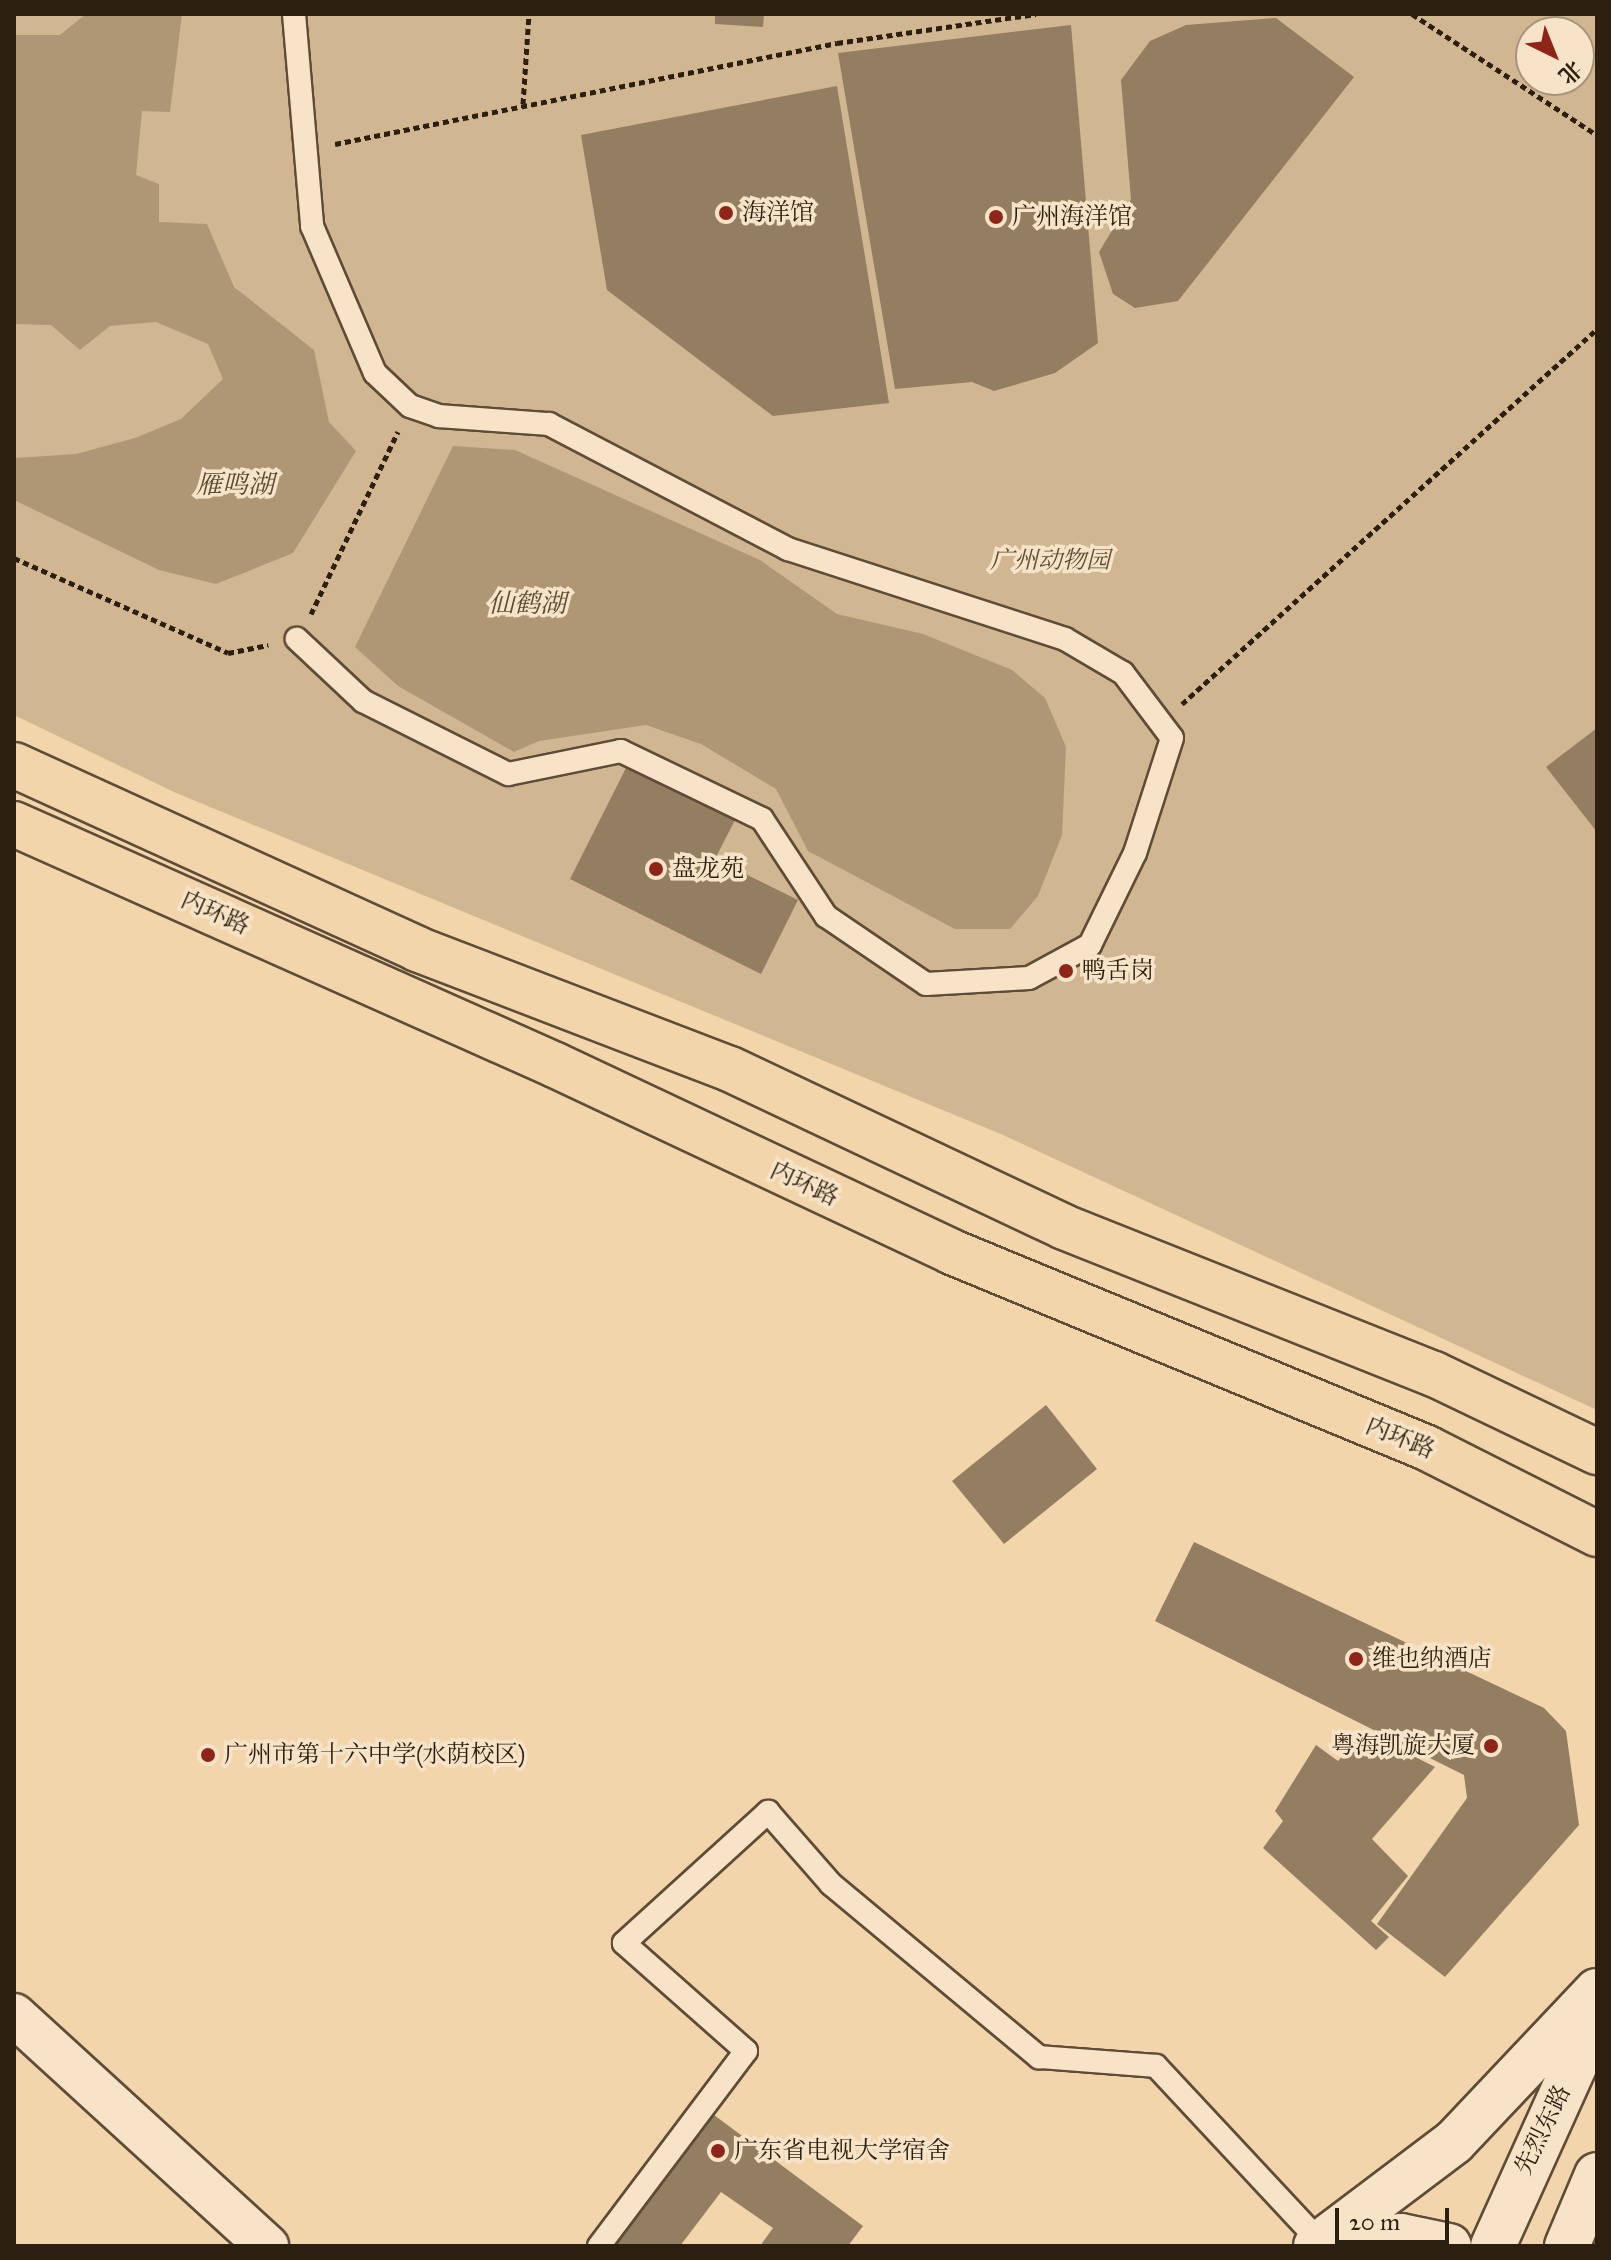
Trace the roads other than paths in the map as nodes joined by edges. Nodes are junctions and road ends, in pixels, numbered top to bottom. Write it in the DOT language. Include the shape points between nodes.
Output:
graph roads {
  1 [pos="294,14"];
  2 [pos="297,639"];
  3 [pos="14,765"];
  4 [pos="14,824"];
  5 [pos="1267,1386"];
  6 [pos="1597,1452"];
  7 [pos="1597,1534"];
  8 [pos="1597,1557"];
  9 [pos="1597,1991"];
  10 [pos="14,2015"];
  11 [pos="1597,2016"];
  12 [pos="1597,2175"];
  13 [pos="1319,2244"];
  14 [pos="267,2246"];
  15 [pos="599,2246"];
  16 [pos="1449,2246"];
  17 [pos="1493,2246"];
  18 [pos="1567,2246"];
  1 -- 2 [label="lane" via="312,226 375,373 410,406 439,416 549,424 788,549 1065,639 1123,673 1172,738 1135,853 1090,945 1029,978 926,984 826,916 762,819 621,751 508,774 363,701"];
  3 -- 6 [label="highway" via="417,949 730,1069 1064,1227 1434,1374"];
  4 -- 5 [label="highway, 内环路" via="555,1065 952,1252"];
  5 -- 7 [label="highway, 内环路" via="1427,1448"];
  5 -- 8 [label="highway"];
  9 -- 13 [label="main road" via="1454,2142"];
  10 -- 14 [label="street"];
  11 -- 17 [label="main road, 先烈东路"];
  12 -- 18 [label="main road"];
  13 -- 15 [label="lane" via="1156,2066 1039,2057 831,1884 768,1812 624,1943 746,2051"];
  13 -- 16 [label="main road" via="1411,2237"];
}
